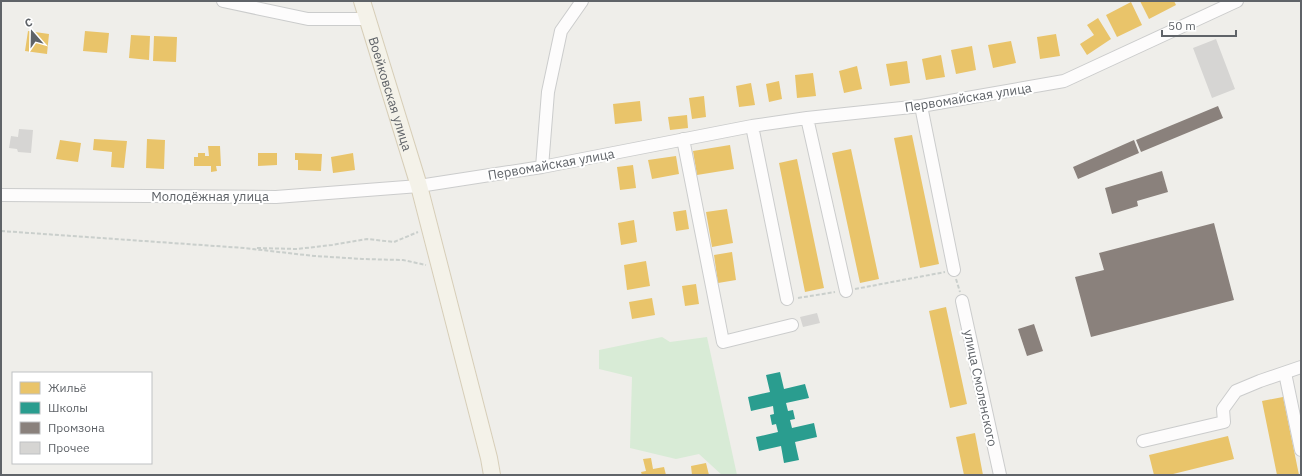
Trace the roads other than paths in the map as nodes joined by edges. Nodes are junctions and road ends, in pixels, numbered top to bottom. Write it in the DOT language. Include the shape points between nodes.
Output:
graph roads {
  1 [pos="223,1"];
  2 [pos="362,1"];
  3 [pos="582,1"];
  4 [pos="1236,1"];
  5 [pos="1212,6"];
  6 [pos="367,19"];
  7 [pos="921,106"];
  8 [pos="807,118"];
  9 [pos="752,126"];
  10 [pos="683,139"];
  11 [pos="542,167"];
  12 [pos="419,186"];
  13 [pos="1,195"];
  14 [pos="954,270"];
  15 [pos="846,291"];
  16 [pos="787,299"];
  17 [pos="962,301"];
  18 [pos="792,325"];
  19 [pos="1301,367"];
  20 [pos="1284,373"];
  21 [pos="1143,441"];
  22 [pos="1301,450"];
  23 [pos="492,475"];
  24 [pos="1000,475"];
  1 -- 6 [label="street" via="308,19"];
  2 -- 6 [label="main road, Воейковская улица"];
  3 -- 11 [label="street" via="561,31 548,92"];
  4 -- 5 [label="street, Первомайская улица"];
  5 -- 7 [label="street, Первомайская улица" via="1064,81"];
  6 -- 12 [label="main road, Воейковская улица"];
  7 -- 8 [label="street, Первомайская улица"];
  7 -- 14 [label="street"];
  8 -- 9 [label="street, Первомайская улица"];
  8 -- 15 [label="street"];
  9 -- 10 [label="street, Первомайская улица"];
  9 -- 16 [label="street"];
  10 -- 11 [label="street, Первомайская улица"];
  10 -- 18 [label="street" via="723,342"];
  11 -- 12 [label="street, Первомайская улица"];
  12 -- 13 [label="street, Молодёжная улица" via="276,197"];
  12 -- 23 [label="main road, Воейковская улица"];
  17 -- 24 [label="street, улица Смоленского"];
  19 -- 20 [label="street"];
  20 -- 21 [label="street" via="1236,391 1223,409 1224,422"];
  20 -- 22 [label="street"];
}
